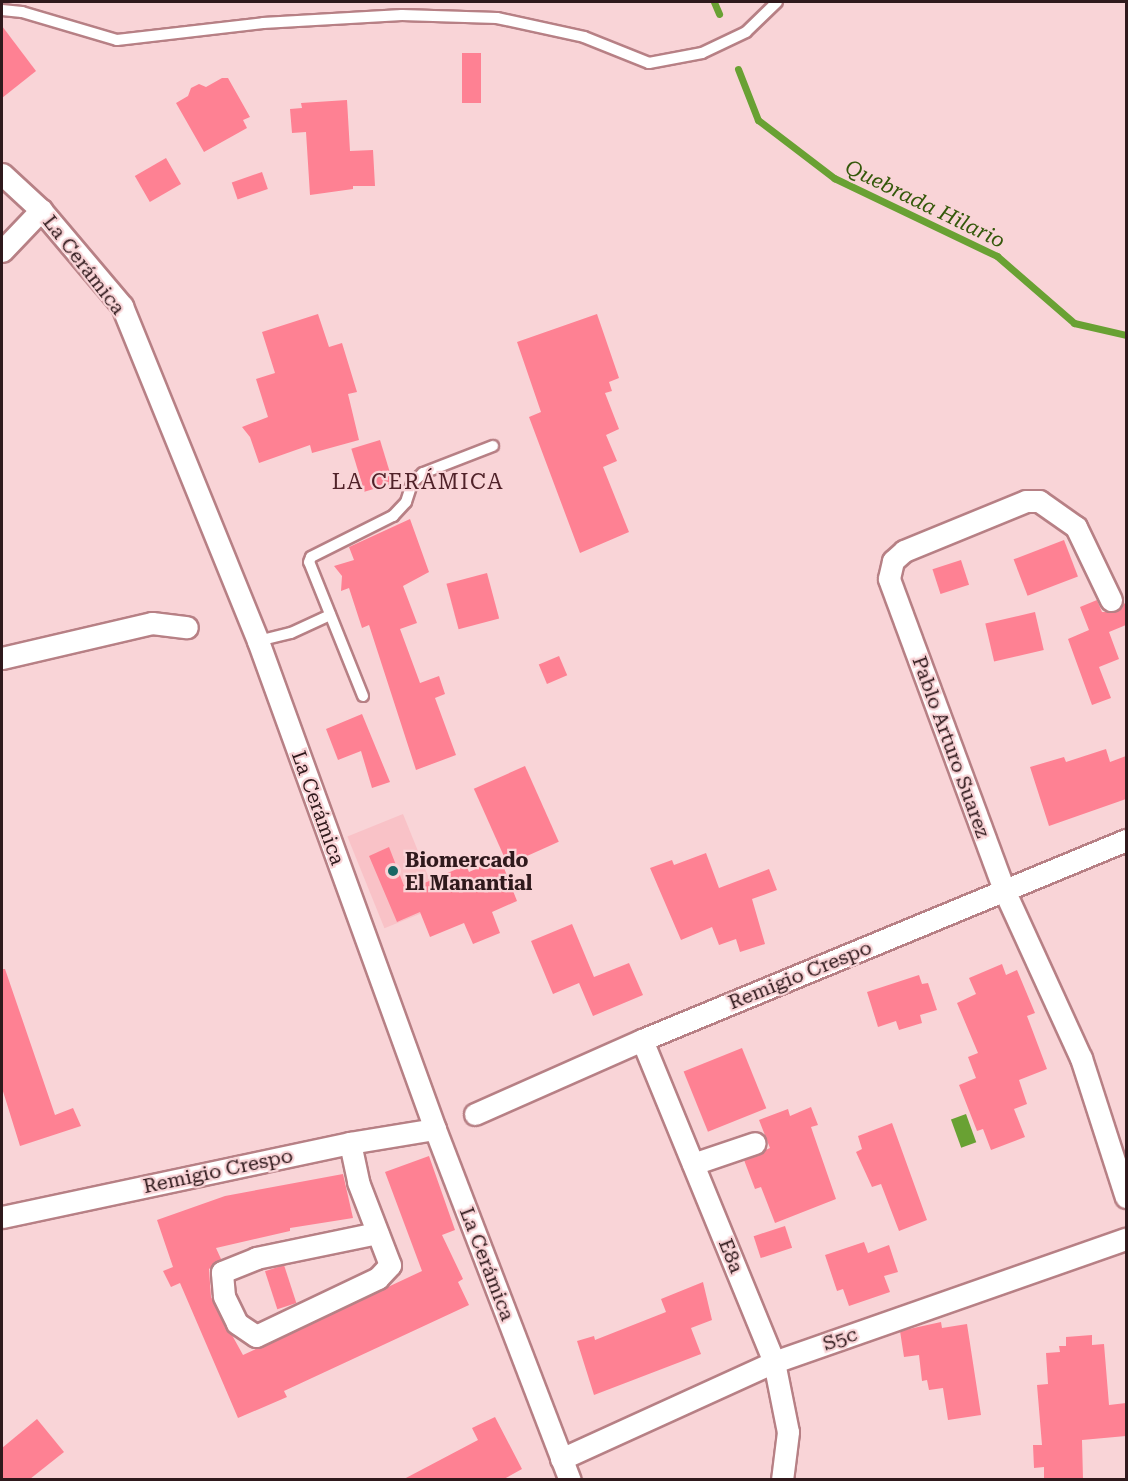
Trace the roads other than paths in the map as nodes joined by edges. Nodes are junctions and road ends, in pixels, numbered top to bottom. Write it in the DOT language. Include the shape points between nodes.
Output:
graph roads {
  1 [pos="777,2"];
  2 [pos="2,10"];
  3 [pos="2,174"];
  4 [pos="41,210"];
  5 [pos="2,251"];
  6 [pos="493,446"];
  7 [pos="1111,600"];
  8 [pos="330,615"];
  9 [pos="187,627"];
  10 [pos="258,641"];
  11 [pos="2,658"];
  12 [pos="363,696"];
  13 [pos="1126,840"];
  14 [pos="1004,890"];
  15 [pos="642,1040"];
  16 [pos="475,1114"];
  17 [pos="435,1129"];
  18 [pos="350,1143"];
  19 [pos="755,1143"];
  20 [pos="693,1164"];
  21 [pos="1126,1197"];
  22 [pos="2,1217"];
  23 [pos="377,1233"];
  24 [pos="1126,1239"];
  25 [pos="774,1362"];
  26 [pos="561,1460"];
  27 [pos="570,1479"];
  28 [pos="782,1479"];
  1 -- 2 [label="lane" via="746,32 702,53 649,63 585,37 497,18 402,15 275,23 126,40 96,36 22,12"];
  3 -- 4 [label="street, La Cerámica"];
  4 -- 5 [label="street"];
  4 -- 10 [label="street, La Cerámica" via="122,306"];
  6 -- 8 [label="lane" via="423,473 412,483 406,502 393,516 311,557 309,562"];
  7 -- 14 [label="street, Pablo Arturo Suarez" via="1076,527 1039,501 1026,501 904,551 893,561 889,579"];
  8 -- 10 [label="lane" via="291,633"];
  8 -- 12 [label="lane"];
  9 -- 11 [label="street" via="152,623"];
  10 -- 17 [label="street, La Cerámica"];
  13 -- 14 [label="street, Remigio Crespo"];
  14 -- 15 [label="street, Remigio Crespo"];
  14 -- 21 [label="street, Pablo Arturo Suarez" via="1081,1058"];
  15 -- 16 [label="street, Remigio Crespo"];
  15 -- 20 [label="street, E8a"];
  17 -- 18 [label="street, Remigio Crespo"];
  17 -- 26 [label="street, La Cerámica"];
  18 -- 22 [label="street, Remigio Crespo"];
  18 -- 23 [label="street"];
  19 -- 20 [label="street"];
  20 -- 25 [label="street, E8a"];
  23 -- 23 [label="street" via="256,1258 222,1272 224,1296 237,1323 256,1336 378,1278 390,1265"];
  24 -- 25 [label="street, S5c"];
  25 -- 26 [label="street, S5c"];
  25 -- 28 [label="street, E8a" via="788,1432"];
  26 -- 27 [label="street, La Cerámica"];
}
